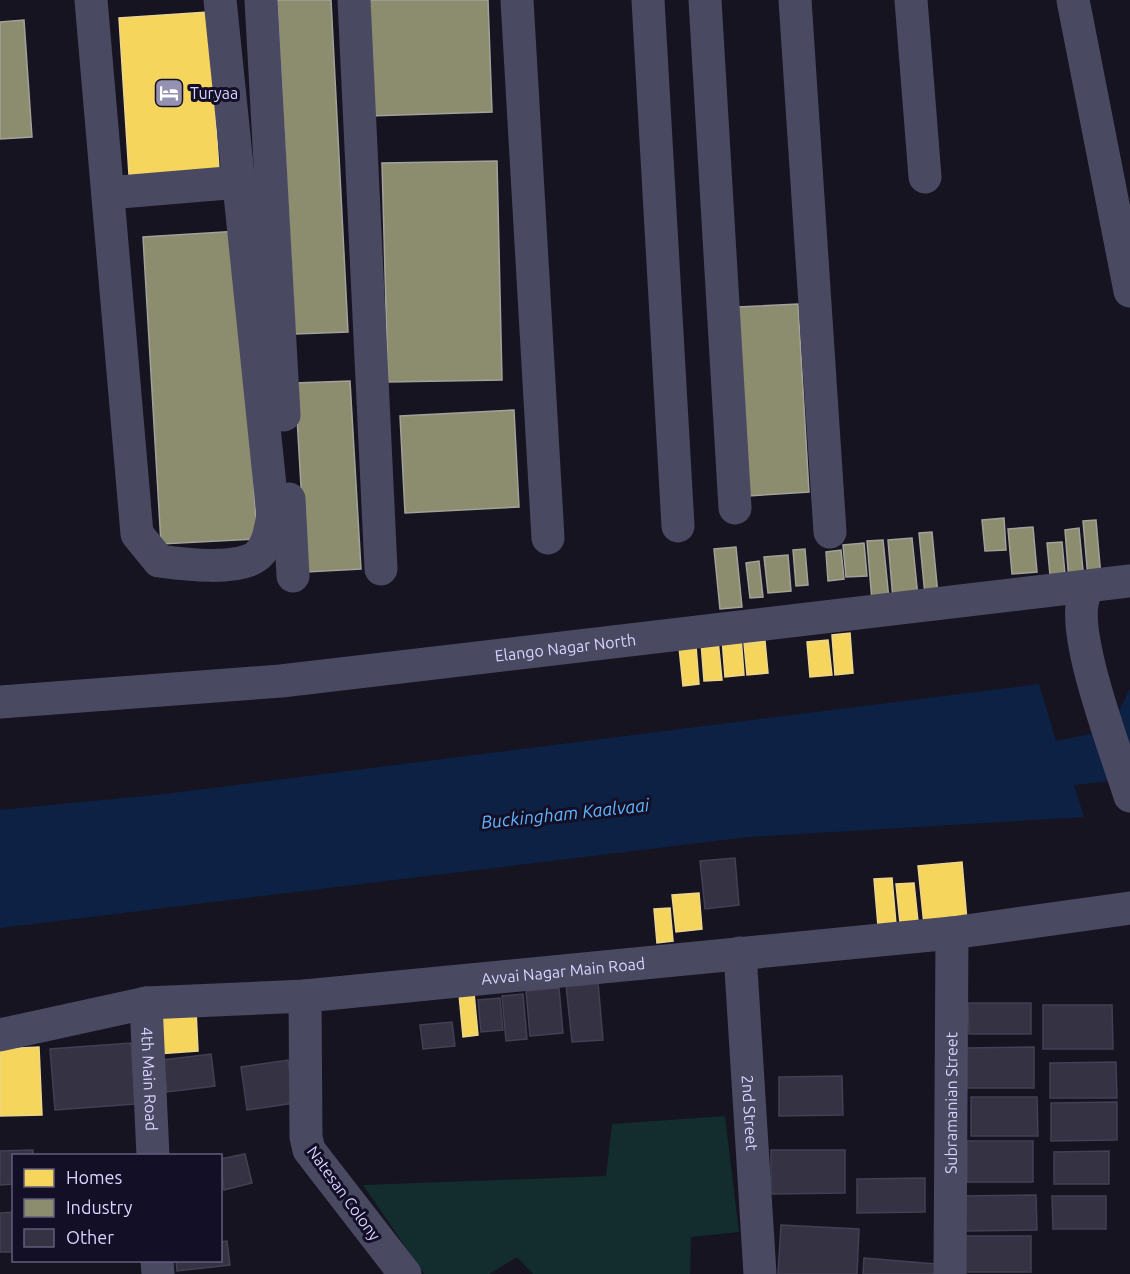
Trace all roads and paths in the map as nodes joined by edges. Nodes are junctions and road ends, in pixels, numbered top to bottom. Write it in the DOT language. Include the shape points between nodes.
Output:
graph roads {
  1 [pos="91,0"];
  2 [pos="220,0"];
  3 [pos="261,0"];
  4 [pos="354,0"];
  5 [pos="517,0"];
  6 [pos="648,0"];
  7 [pos="705,0"];
  8 [pos="795,0"];
  9 [pos="911,0"];
  10 [pos="1073,0"];
  11 [pos="925,177"];
  12 [pos="239,182"];
  13 [pos="108,193"];
  14 [pos="1130,291"];
  15 [pos="735,508"];
  16 [pos="678,526"];
  17 [pos="830,532"];
  18 [pos="548,538"];
  19 [pos="381,569"];
  20 [pos="293,576"];
  21 [pos="1130,581"];
  22 [pos="1092,586"];
  23 [pos="0,702"];
  24 [pos="1130,796"];
  25 [pos="1130,908"];
  26 [pos="952,933"];
  27 [pos="740,953"];
  28 [pos="305,996"];
  29 [pos="146,1003"];
  30 [pos="0,1035"];
  31 [pos="153,1154"];
  32 [pos="405,1274"];
  33 [pos="760,1274"];
  34 [pos="950,1274"];
  1 -- 13 [label="street"];
  2 -- 12 [label="street"];
  3 -- 20 [label="street"];
  4 -- 19 [label="street"];
  5 -- 18 [label="street"];
  6 -- 16 [label="street"];
  7 -- 15 [label="street"];
  8 -- 17 [label="street"];
  9 -- 11 [label="street"];
  10 -- 14 [label="street"];
  12 -- 13 [label="street"];
  12 -- 13 [label="street" via="273,515 263,549 240,563 194,566 159,561 137,534"];
  21 -- 22 [label="street, Elango Nagar North"];
  22 -- 23 [label="street, Elango Nagar North" via="281,681"];
  22 -- 24 [label="street" via="1084,594 1082,606 1085,653"];
  25 -- 26 [label="street, Avvai Nagar Main Road"];
  26 -- 27 [label="street, Avvai Nagar Main Road"];
  26 -- 34 [label="street, Subramanian Street"];
  27 -- 28 [label="street, Avvai Nagar Main Road"];
  27 -- 33 [label="street, 2nd Street"];
  28 -- 29 [label="street, Avvai Nagar Main Road"];
  28 -- 32 [label="street, Natesan Colony" via="309,1150"];
  29 -- 30 [label="street, Avvai Nagar Main Road"];
  29 -- 31 [label="street, 4th Main Road"];
}
